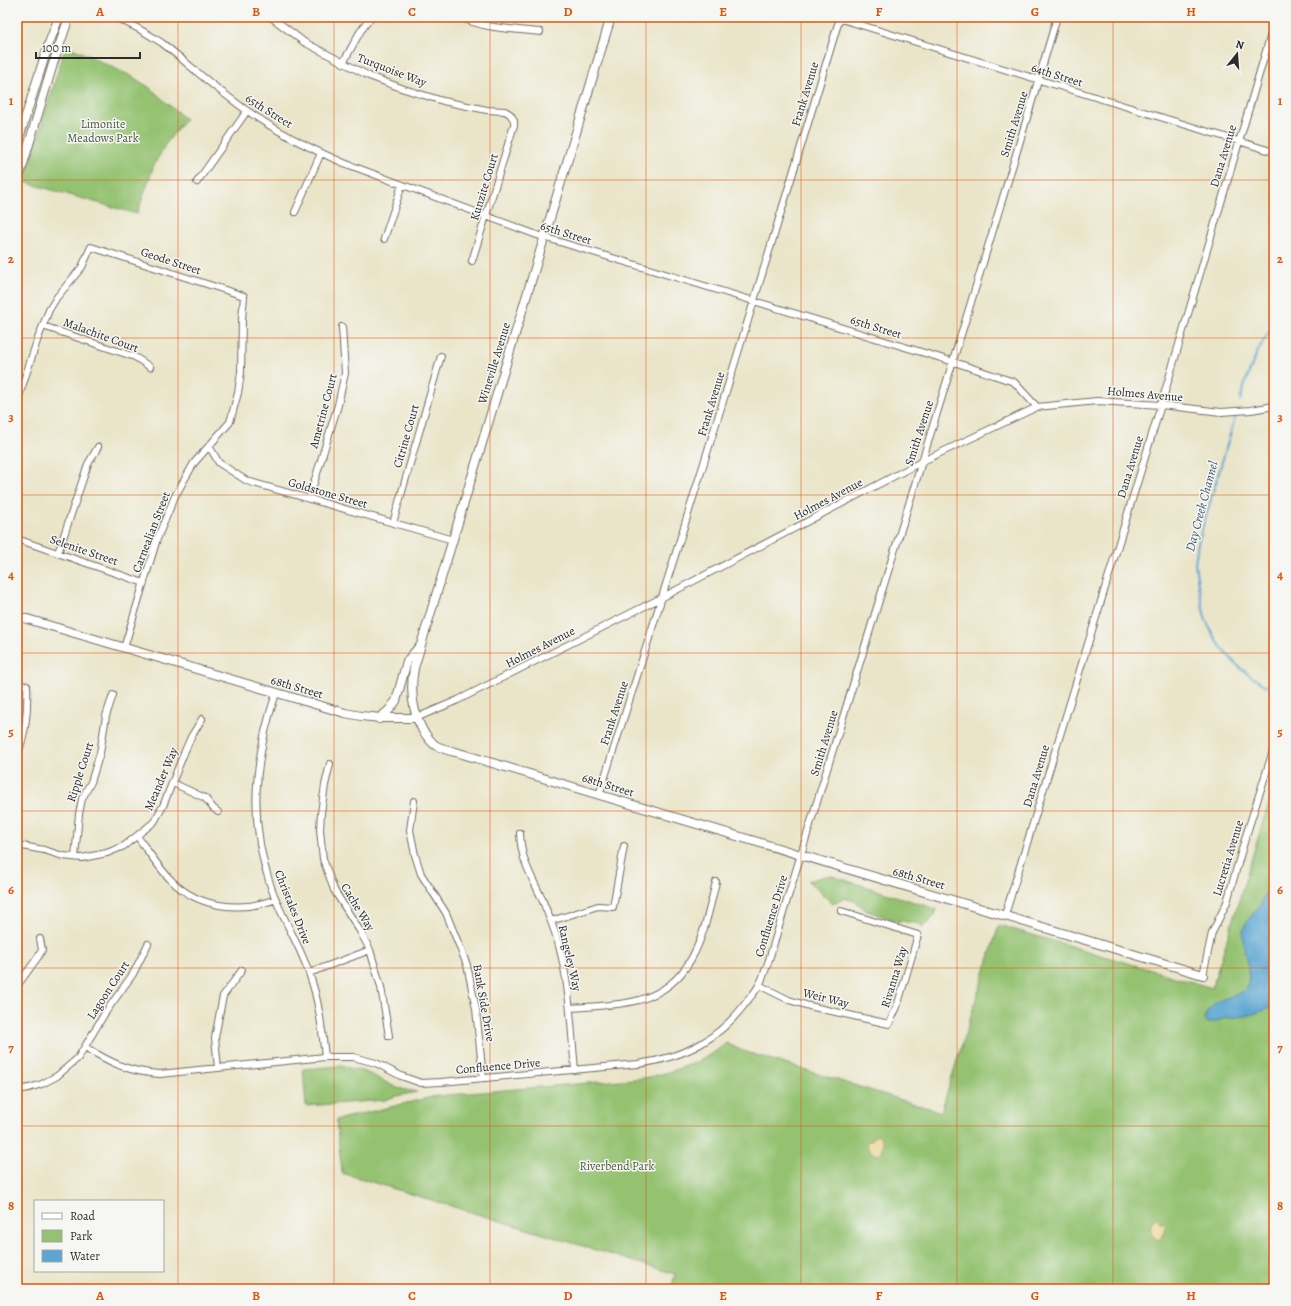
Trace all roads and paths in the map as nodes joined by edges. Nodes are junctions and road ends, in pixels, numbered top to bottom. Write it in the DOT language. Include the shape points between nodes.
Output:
graph roads {
  1 [pos="59,17"];
  2 [pos="69,17"];
  3 [pos="114,17"];
  4 [pos="271,17"];
  5 [pos="371,17"];
  6 [pos="460,17"];
  7 [pos="611,17"];
  8 [pos="838,17"];
  9 [pos="1057,17"];
  10 [pos="129,20"];
  11 [pos="1274,24"];
  12 [pos="540,32"];
  13 [pos="344,63"];
  14 [pos="1039,81"];
  15 [pos="247,111"];
  16 [pos="514,120"];
  17 [pos="1239,142"];
  18 [pos="17,144"];
  19 [pos="1274,152"];
  20 [pos="321,153"];
  21 [pos="197,182"];
  22 [pos="17,184"];
  23 [pos="402,185"];
  24 [pos="295,212"];
  25 [pos="486,216"];
  26 [pos="544,238"];
  27 [pos="384,239"];
  28 [pos="472,261"];
  29 [pos="244,296"];
  30 [pos="754,302"];
  31 [pos="43,326"];
  32 [pos="342,327"];
  33 [pos="441,356"];
  34 [pos="954,362"];
  35 [pos="150,367"];
  36 [pos="17,402"];
  37 [pos="1161,406"];
  38 [pos="1274,406"];
  39 [pos="1037,407"];
  40 [pos="209,446"];
  41 [pos="98,447"];
  42 [pos="921,462"];
  43 [pos="309,499"];
  44 [pos="393,523"];
  45 [pos="17,538"];
  46 [pos="453,540"];
  47 [pos="58,552"];
  48 [pos="144,583"];
  49 [pos="663,597"];
  50 [pos="17,616"];
  51 [pos="419,646"];
  52 [pos="124,648"];
  53 [pos="17,684"];
  54 [pos="276,693"];
  55 [pos="113,695"];
  56 [pos="416,718"];
  57 [pos="202,719"];
  58 [pos="379,719"];
  59 [pos="1274,748"];
  60 [pos="17,756"];
  61 [pos="330,764"];
  62 [pos="173,783"];
  63 [pos="599,795"];
  64 [pos="414,801"];
  65 [pos="218,812"];
  66 [pos="520,833"];
  67 [pos="137,836"];
  68 [pos="17,845"];
  69 [pos="624,846"];
  70 [pos="801,856"];
  71 [pos="75,857"];
  72 [pos="716,882"];
  73 [pos="276,899"];
  74 [pos="841,911"];
  75 [pos="1005,915"];
  76 [pos="551,921"];
  77 [pos="40,939"];
  78 [pos="148,944"];
  79 [pos="370,950"];
  80 [pos="242,970"];
  81 [pos="309,973"];
  82 [pos="1203,975"];
  83 [pos="759,985"];
  84 [pos="17,986"];
  85 [pos="570,1008"];
  86 [pos="889,1024"];
  87 [pos="389,1036"];
  88 [pos="85,1047"];
  89 [pos="325,1057"];
  90 [pos="218,1068"];
  91 [pos="575,1070"];
  92 [pos="483,1078"];
  93 [pos="17,1090"];
  1 -- 18 [label="street"];
  2 -- 22 [label="street"];
  3 -- 10 [label="street, 65th Street"];
  4 -- 13 [label="street, Turquoise Way" via="304,42"];
  5 -- 13 [label="street"];
  6 -- 12 [label="street" via="492,27"];
  7 -- 26 [label="street, Wineville Avenue"];
  8 -- 14 [label="street, 64th Street"];
  8 -- 30 [label="street, Frank Avenue"];
  9 -- 14 [label="street, Smith Avenue"];
  10 -- 15 [label="street, 65th Street"];
  11 -- 17 [label="street, Dana Avenue"];
  13 -- 16 [label="street, Turquoise Way" via="369,76 443,101 505,111"];
  14 -- 17 [label="street, 64th Street"];
  14 -- 34 [label="street, Smith Avenue"];
  15 -- 20 [label="street, 65th Street"];
  15 -- 21 [label="street"];
  16 -- 25 [label="street, Kunzite Court" via="513,132"];
  17 -- 19 [label="street, 64th Street"];
  17 -- 37 [label="street, Dana Avenue"];
  20 -- 23 [label="street, 65th Street"];
  20 -- 24 [label="street"];
  23 -- 25 [label="street, 65th Street"];
  23 -- 27 [label="street"];
  25 -- 26 [label="street, 65th Street"];
  25 -- 28 [label="street, Kunzite Court"];
  26 -- 30 [label="street, 65th Street"];
  26 -- 46 [label="street, Wineville Avenue"];
  29 -- 31 [label="street, Geode Street" via="91,247 82,267 49,310"];
  29 -- 40 [label="street, Carnealian Street" via="238,393 230,422"];
  30 -- 34 [label="street, 65th Street"];
  30 -- 49 [label="street, Frank Avenue"];
  31 -- 35 [label="street, Malachite Court" via="135,357"];
  31 -- 36 [label="street"];
  32 -- 43 [label="street, Ametrine Court" via="345,373 338,405"];
  33 -- 44 [label="street, Citrine Court"];
  34 -- 39 [label="street, 65th Street" via="1014,382"];
  34 -- 42 [label="street, Smith Avenue"];
  37 -- 38 [label="street, Holmes Avenue" via="1221,412"];
  37 -- 39 [label="street, Holmes Avenue" via="1097,401"];
  37 -- 75 [label="street, Dana Avenue"];
  39 -- 42 [label="street, Holmes Avenue"];
  40 -- 43 [label="street, Goldstone Street" via="219,463 247,481"];
  40 -- 48 [label="street, Carnealian Street" via="194,463 175,496 157,539"];
  41 -- 47 [label="street" via="88,464"];
  42 -- 49 [label="street, Holmes Avenue"];
  42 -- 70 [label="street, Smith Avenue"];
  43 -- 44 [label="street, Goldstone Street"];
  44 -- 46 [label="street, Goldstone Street"];
  45 -- 47 [label="street, Selenite Street"];
  46 -- 51 [label="street, Wineville Avenue"];
  47 -- 48 [label="street, Selenite Street"];
  48 -- 52 [label="street, Carnealian Street"];
  49 -- 56 [label="street, Holmes Avenue" via="458,700"];
  49 -- 63 [label="street, Frank Avenue"];
  50 -- 52 [label="street, 68th Street"];
  51 -- 56 [label="street, Wineville Avenue" via="411,683"];
  51 -- 58 [label="street" via="407,661 396,701"];
  52 -- 54 [label="street, 68th Street"];
  53 -- 60 [label="street" via="27,686 28,704 26,728"];
  54 -- 58 [label="street, 68th Street" via="345,713"];
  54 -- 73 [label="street, Christales Drive" via="262,744 256,787 262,853"];
  55 -- 71 [label="street, Ripple Court" via="106,716 100,753 91,782 82,799"];
  56 -- 58 [label="street, 68th Street"];
  56 -- 63 [label="street, 68th Street" via="435,745"];
  57 -- 62 [label="street, Meander Way" via="184,752"];
  59 -- 82 [label="street, Lucretia Avenue" via="1244,839 1227,902 1212,934"];
  61 -- 79 [label="street, Cache Way" via="321,813 323,859 334,890"];
  62 -- 65 [label="street" via="205,798"];
  62 -- 67 [label="street, Meander Way" via="154,822"];
  63 -- 70 [label="street, 68th Street"];
  64 -- 92 [label="street, Bank Side Drive" via="410,830 415,855 421,874 446,913 467,965 476,1009"];
  66 -- 76 [label="street, Rangeley Way" via="524,862"];
  67 -- 71 [label="street, Meander Way" via="124,846 107,853"];
  67 -- 73 [label="street" via="170,880 186,893 208,903 224,907 242,907"];
  68 -- 71 [label="street, Meander Way"];
  69 -- 76 [label="street" via="613,906 598,906"];
  70 -- 75 [label="street, 68th Street"];
  70 -- 83 [label="street, Confluence Drive"];
  72 -- 85 [label="street" via="699,946 689,964 673,982 663,990 638,1000"];
  73 -- 81 [label="street, Christales Drive"];
  74 -- 86 [label="street, Rivanna Way" via="918,935 897,1007"];
  75 -- 82 [label="street, 68th Street"];
  76 -- 85 [label="street, Rangeley Way" via="559,945"];
  77 -- 84 [label="street" via="42,950"];
  78 -- 88 [label="street, Lagoon Court" via="133,974"];
  79 -- 81 [label="street"];
  79 -- 87 [label="street, Cache Way" via="381,987"];
  80 -- 90 [label="street" via="224,996 220,1011 215,1038"];
  81 -- 89 [label="street, Christales Drive" via="320,1015"];
  83 -- 86 [label="street, Weir Way" via="789,1000"];
  83 -- 91 [label="street, Confluence Drive" via="739,1013 721,1030 684,1053 654,1062"];
  85 -- 91 [label="street, Rangeley Way"];
  88 -- 90 [label="street, Confluence Drive" via="110,1062 143,1073 160,1074"];
  88 -- 93 [label="street, Lagoon Court" via="78,1058 57,1076 42,1084"];
  89 -- 90 [label="street, Confluence Drive"];
  89 -- 92 [label="street, Confluence Drive" via="352,1056 376,1063 421,1083"];
  91 -- 92 [label="street, Confluence Drive"];
}
